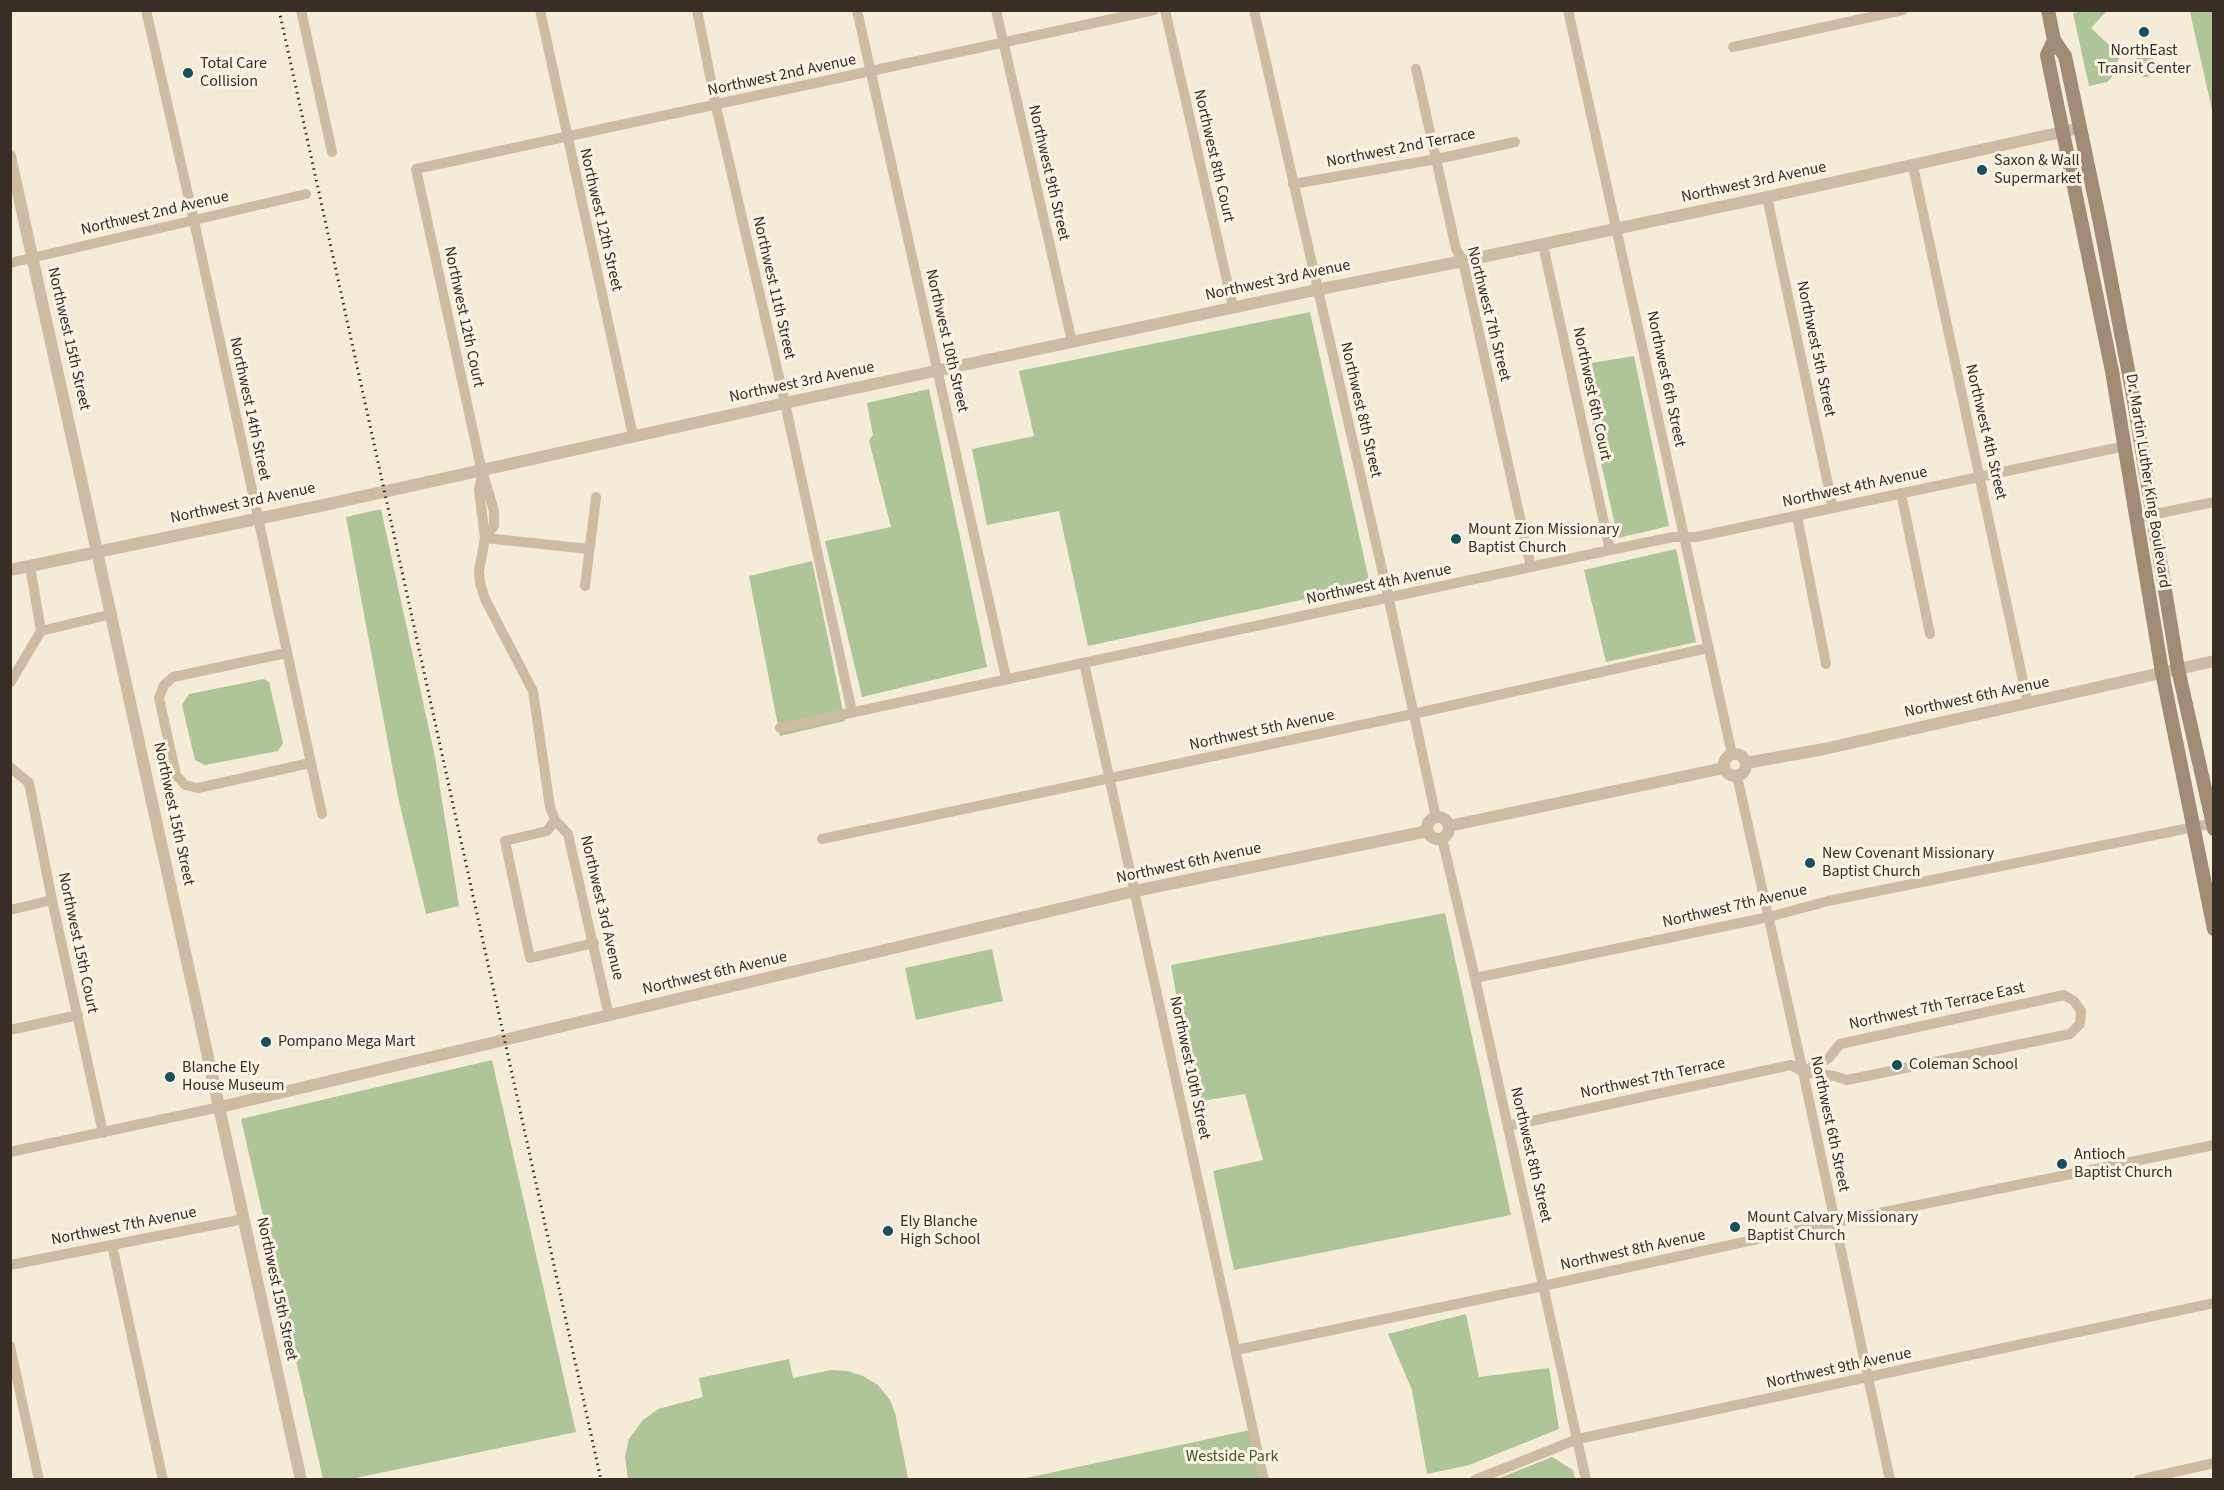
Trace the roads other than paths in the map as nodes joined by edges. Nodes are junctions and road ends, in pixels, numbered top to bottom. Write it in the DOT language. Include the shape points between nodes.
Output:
graph roads {
  1 [pos="146,10"];
  2 [pos="301,10"];
  3 [pos="540,10"];
  4 [pos="697,10"];
  5 [pos="857,10"];
  6 [pos="996,10"];
  7 [pos="1154,10"];
  8 [pos="1165,10"];
  9 [pos="1254,10"];
  10 [pos="1568,10"];
  11 [pos="1903,10"];
  12 [pos="2048,10"];
  13 [pos="2054,39"];
  14 [pos="1003,44"];
  15 [pos="1733,47"];
  16 [pos="1416,69"];
  17 [pos="870,72"];
  18 [pos="716,106"];
  19 [pos="2080,128"];
  20 [pos="2064,132"];
  21 [pos="566,137"];
  22 [pos="1515,142"];
  23 [pos="332,152"];
  24 [pos="10,156"];
  25 [pos="1437,159"];
  26 [pos="1913,166"];
  27 [pos="416,170"];
  28 [pos="1293,184"];
  29 [pos="306,194"];
  30 [pos="1767,197"];
  31 [pos="194,221"];
  32 [pos="2100,223"];
  33 [pos="2084,227"];
  34 [pos="1618,229"];
  35 [pos="1544,245"];
  36 [pos="33,258"];
  37 [pos="1462,261"];
  38 [pos="10,263"];
  39 [pos="1316,290"];
  40 [pos="1233,307"];
  41 [pos="1072,342"];
  42 [pos="938,370"];
  43 [pos="785,403"];
  44 [pos="633,436"];
  45 [pos="2125,446"];
  46 [pos="483,471"];
  47 [pos="1978,476"];
  48 [pos="1901,493"];
  49 [pos="596,497"];
  50 [pos="2214,502"];
  51 [pos="1833,508"];
  52 [pos="2151,515"];
  53 [pos="1797,516"];
  54 [pos="2136,518"];
  55 [pos="256,519"];
  56 [pos="1684,537"];
  57 [pos="485,538"];
  58 [pos="590,549"];
  59 [pos="98,550"];
  60 [pos="1610,550"];
  61 [pos="30,566"];
  62 [pos="1531,567"];
  63 [pos="10,570"];
  64 [pos="585,586"];
  65 [pos="1388,599"];
  66 [pos="112,614"];
  67 [pos="41,631"];
  68 [pos="1930,634"];
  69 [pos="1708,648"];
  70 [pos="286,653"];
  71 [pos="2214,661"];
  72 [pos="1084,663"];
  73 [pos="1826,664"];
  74 [pos="2178,669"];
  75 [pos="2162,672"];
  76 [pos="1006,678"];
  77 [pos="10,683"];
  78 [pos="2028,704"];
  79 [pos="852,712"];
  80 [pos="1413,714"];
  81 [pos="780,728"];
  82 [pos="1731,754"];
  83 [pos="310,763"];
  84 [pos="1746,763"];
  85 [pos="10,768"];
  86 [pos="1724,768"];
  87 [pos="1737,776"];
  88 [pos="1108,779"];
  89 [pos="322,814"];
  90 [pos="1436,817"];
  91 [pos="555,820"];
  92 [pos="2213,825"];
  93 [pos="1449,826"];
  94 [pos="2194,826"];
  95 [pos="1428,831"];
  96 [pos="1442,838"];
  97 [pos="822,839"];
  98 [pos="1135,891"];
  99 [pos="52,900"];
  100 [pos="10,910"];
  101 [pos="1769,917"];
  102 [pos="2214,929"];
  103 [pos="594,943"];
  104 [pos="1475,978"];
  105 [pos="2081,1011"];
  106 [pos="78,1015"];
  107 [pos="609,1016"];
  108 [pos="10,1030"];
  109 [pos="1803,1072"];
  110 [pos="220,1107"];
  111 [pos="1508,1126"];
  112 [pos="103,1133"];
  113 [pos="2214,1145"];
  114 [pos="10,1152"];
  115 [pos="244,1219"];
  116 [pos="1835,1222"];
  117 [pos="112,1245"];
  118 [pos="10,1265"];
  119 [pos="1543,1286"];
  120 [pos="2214,1303"];
  121 [pos="10,1346"];
  122 [pos="1236,1350"];
  123 [pos="1869,1378"];
  124 [pos="1578,1439"];
  125 [pos="2214,1463"];
  126 [pos="39,1479"];
  127 [pos="163,1479"];
  128 [pos="301,1479"];
  129 [pos="1264,1479"];
  130 [pos="1475,1479"];
  131 [pos="1586,1479"];
  132 [pos="1890,1479"];
  133 [pos="2139,1479"];
  1 -- 31 [label="street, Northwest 14th Street"];
  2 -- 23 [label="street"];
  3 -- 21 [label="street, Northwest 12th Street"];
  4 -- 18 [label="street, Northwest 11th Street"];
  5 -- 17 [label="street, Northwest 10th Street"];
  6 -- 14 [label="street, Northwest 9th Street"];
  7 -- 14 [label="street, Northwest 2nd Avenue"];
  8 -- 40 [label="street, Northwest 8th Court"];
  9 -- 28 [label="street, Northwest 8th Street"];
  10 -- 34 [label="street, Northwest 6th Street"];
  11 -- 15 [label="street"];
  12 -- 13 [label="main road, Dr. Martin Luther King Boulevard"];
  13 -- 19 [label="main road, Dr. Martin Luther King Boulevard" via="2065,56"];
  13 -- 20 [label="main road, Dr. Martin Luther King Boulevard" via="2047,55"];
  14 -- 17 [label="street, Northwest 2nd Avenue"];
  14 -- 41 [label="street, Northwest 9th Street"];
  16 -- 25 [label="street, Northwest 7th Street"];
  17 -- 18 [label="street, Northwest 2nd Avenue"];
  17 -- 42 [label="street, Northwest 10th Street"];
  18 -- 21 [label="street, Northwest 2nd Avenue"];
  18 -- 43 [label="street, Northwest 11th Street"];
  19 -- 20 [label="street, Northwest 3rd Avenue"];
  19 -- 32 [label="main road, Dr. Martin Luther King Boulevard"];
  20 -- 26 [label="street, Northwest 3rd Avenue"];
  20 -- 33 [label="main road, Dr. Martin Luther King Boulevard"];
  21 -- 27 [label="street, Northwest 2nd Avenue"];
  21 -- 44 [label="street, Northwest 12th Street"];
  22 -- 25 [label="street, Northwest 2nd Terrace"];
  24 -- 36 [label="street, Northwest 15th Street"];
  25 -- 28 [label="street, Northwest 2nd Terrace"];
  25 -- 37 [label="street, Northwest 7th Street"];
  26 -- 30 [label="street, Northwest 3rd Avenue"];
  26 -- 47 [label="street, Northwest 4th Street"];
  27 -- 46 [label="street, Northwest 12th Court"];
  28 -- 39 [label="street, Northwest 8th Street"];
  29 -- 31 [label="street, Northwest 2nd Avenue"];
  30 -- 34 [label="street, Northwest 3rd Avenue"];
  30 -- 51 [label="street, Northwest 5th Street"];
  31 -- 36 [label="street, Northwest 2nd Avenue"];
  31 -- 55 [label="street, Northwest 14th Street"];
  32 -- 33 [label="main road"];
  32 -- 52 [label="main road, Dr. Martin Luther King Boulevard"];
  33 -- 45 [label="main road, Dr. Martin Luther King Boulevard"];
  34 -- 35 [label="street, Northwest 3rd Avenue"];
  34 -- 56 [label="street, Northwest 6th Street"];
  35 -- 37 [label="street, Northwest 3rd Avenue"];
  35 -- 60 [label="street, Northwest 6th Court"];
  36 -- 38 [label="street, Northwest 2nd Avenue"];
  36 -- 59 [label="street, Northwest 15th Street"];
  37 -- 39 [label="street, Northwest 3rd Avenue"];
  37 -- 62 [label="street, Northwest 7th Street"];
  39 -- 40 [label="street, Northwest 3rd Avenue"];
  39 -- 65 [label="street, Northwest 8th Street"];
  40 -- 41 [label="street, Northwest 3rd Avenue"];
  41 -- 42 [label="street, Northwest 3rd Avenue"];
  42 -- 43 [label="street, Northwest 3rd Avenue"];
  42 -- 76 [label="street, Northwest 10th Street"];
  43 -- 44 [label="street, Northwest 3rd Avenue"];
  43 -- 79 [label="street, Northwest 11th Street"];
  44 -- 46 [label="street, Northwest 3rd Avenue"];
  45 -- 47 [label="street, Northwest 4th Avenue"];
  45 -- 54 [label="main road, Dr. Martin Luther King Boulevard"];
  46 -- 55 [label="street, Northwest 3rd Avenue"];
  46 -- 57 [label="street, Northwest 3rd Avenue" via="494,511 494,526"];
  47 -- 48 [label="street, Northwest 4th Avenue"];
  47 -- 78 [label="street, Northwest 4th Street"];
  48 -- 51 [label="street, Northwest 4th Avenue"];
  48 -- 68 [label="street"];
  49 -- 58 [label="street"];
  50 -- 52 [label="street"];
  51 -- 53 [label="street, Northwest 4th Avenue"];
  52 -- 54 [label="street"];
  52 -- 74 [label="main road, Dr. Martin Luther King Boulevard"];
  53 -- 56 [label="street, Northwest 4th Avenue"];
  53 -- 73 [label="street"];
  54 -- 75 [label="main road, Dr. Martin Luther King Boulevard"];
  55 -- 59 [label="street, Northwest 3rd Avenue"];
  55 -- 70 [label="street, Northwest 14th Street"];
  56 -- 60 [label="street, Northwest 4th Avenue"];
  56 -- 69 [label="street, Northwest 6th Street"];
  57 -- 58 [label="street"];
  57 -- 91 [label="street, Northwest 3rd Avenue" via="480,583 533,691"];
  58 -- 64 [label="street"];
  59 -- 61 [label="street, Northwest 3rd Avenue"];
  59 -- 66 [label="street, Northwest 15th Street"];
  60 -- 62 [label="street, Northwest 4th Avenue"];
  61 -- 63 [label="street, Northwest 3rd Avenue"];
  61 -- 67 [label="street"];
  62 -- 65 [label="street, Northwest 4th Avenue"];
  65 -- 72 [label="street, Northwest 4th Avenue"];
  65 -- 80 [label="street, Northwest 8th Street"];
  66 -- 67 [label="street"];
  66 -- 110 [label="street, Northwest 15th Street"];
  67 -- 77 [label="street"];
  69 -- 80 [label="street, Northwest 5th Avenue"];
  69 -- 82 [label="street, Northwest 6th Street"];
  70 -- 83 [label="street, Northwest 14th Street"];
  70 -- 83 [label="street" via="173,677 164,685 159,698 176,775 185,785 198,788"];
  71 -- 74 [label="street, Northwest 6th Avenue"];
  72 -- 76 [label="street, Northwest 4th Avenue"];
  72 -- 88 [label="street, Northwest 10th Street"];
  74 -- 75 [label="street, Northwest 6th Avenue"];
  74 -- 92 [label="main road, Dr. Martin Luther King Boulevard"];
  75 -- 78 [label="street, Northwest 6th Avenue"];
  75 -- 94 [label="main road, Dr. Martin Luther King Boulevard"];
  76 -- 79 [label="street, Northwest 4th Avenue"];
  78 -- 84 [label="street, Northwest 6th Avenue"];
  79 -- 81 [label="street, Northwest 4th Avenue"];
  80 -- 88 [label="street, Northwest 5th Avenue"];
  80 -- 90 [label="street, Northwest 8th Street"];
  82 -- 84 [label="street" via="1742,756"];
  82 -- 86 [label="street" via="1724,761"];
  83 -- 89 [label="street, Northwest 14th Street"];
  84 -- 87 [label="street" via="1743,773"];
  85 -- 99 [label="street, Northwest 15th Court" via="29,783"];
  86 -- 87 [label="street" via="1728,774"];
  86 -- 93 [label="street"];
  87 -- 101 [label="street, Northwest 6th Street"];
  88 -- 97 [label="street, Northwest 5th Avenue"];
  88 -- 98 [label="street, Northwest 10th Street"];
  90 -- 93 [label="street" via="1446,820"];
  90 -- 95 [label="street" via="1428,824"];
  91 -- 103 [label="street, Northwest 3rd Avenue" via="568,834"];
  91 -- 103 [label="street" via="547,831 505,841 530,958"];
  92 -- 94 [label="street, Northwest 7th Avenue"];
  93 -- 96 [label="street" via="1448,834"];
  94 -- 101 [label="street, Northwest 7th Avenue" via="1828,901"];
  94 -- 102 [label="main road, Dr. Martin Luther King Boulevard"];
  95 -- 96 [label="street" via="1435,838"];
  95 -- 98 [label="street, Northwest 6th Avenue"];
  96 -- 104 [label="street, Northwest 8th Street"];
  98 -- 107 [label="street, Northwest 6th Avenue"];
  98 -- 122 [label="street, Northwest 10th Street"];
  99 -- 100 [label="street"];
  99 -- 106 [label="street, Northwest 15th Court"];
  101 -- 104 [label="street, Northwest 7th Avenue"];
  101 -- 109 [label="street, Northwest 6th Street"];
  103 -- 107 [label="street, Northwest 3rd Avenue"];
  104 -- 111 [label="street, Northwest 8th Street"];
  105 -- 109 [label="street, Northwest 7th Terrace" via="2080,1024 2070,1034 1847,1080"];
  105 -- 109 [label="street, Northwest 7th Terrace East" via="2064,995 1929,1024 1840,1044 1829,1058"];
  106 -- 108 [label="street"];
  106 -- 112 [label="street, Northwest 15th Court"];
  107 -- 110 [label="street, Northwest 6th Avenue"];
  109 -- 111 [label="street, Northwest 7th Terrace" via="1791,1065"];
  109 -- 116 [label="street, Northwest 6th Street"];
  110 -- 112 [label="street, Northwest 6th Avenue"];
  110 -- 115 [label="street, Northwest 15th Street"];
  111 -- 119 [label="street, Northwest 8th Street"];
  112 -- 114 [label="street, Northwest 6th Avenue"];
  113 -- 116 [label="street, Northwest 8th Avenue"];
  115 -- 117 [label="street, Northwest 7th Avenue"];
  115 -- 128 [label="street, Northwest 15th Street"];
  116 -- 119 [label="street, Northwest 8th Avenue"];
  116 -- 123 [label="street, Northwest 6th Street"];
  117 -- 118 [label="street, Northwest 7th Avenue"];
  117 -- 127 [label="street"];
  119 -- 122 [label="street, Northwest 8th Avenue"];
  119 -- 124 [label="street, Northwest 8th Street"];
  120 -- 123 [label="street, Northwest 9th Avenue"];
  121 -- 126 [label="street"];
  122 -- 129 [label="street, Northwest 10th Street"];
  123 -- 124 [label="street, Northwest 9th Avenue"];
  123 -- 132 [label="street, Northwest 6th Street"];
  124 -- 130 [label="street, Northwest 9th Avenue"];
  124 -- 131 [label="street, Northwest 8th Street"];
  125 -- 133 [label="street"];
}
